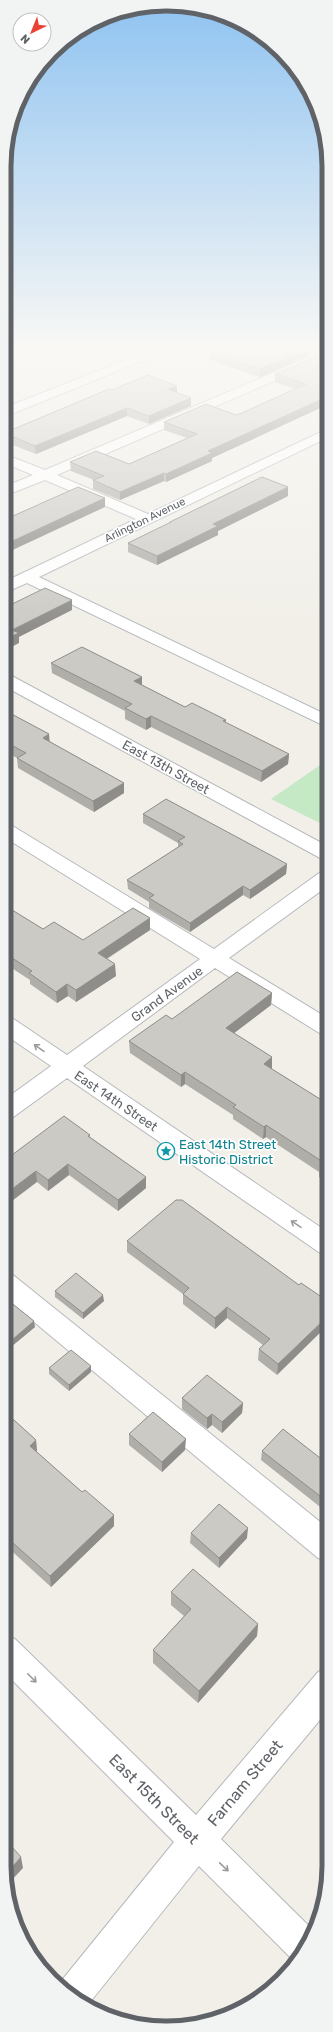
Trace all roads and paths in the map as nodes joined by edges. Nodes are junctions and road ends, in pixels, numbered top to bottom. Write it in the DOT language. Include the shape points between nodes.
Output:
graph roads {
  1 [pos="122,442"];
  2 [pos="309,442"];
  3 [pos="11,461"];
  4 [pos="46,475"];
  5 [pos="11,489"];
  6 [pos="148,519"];
  7 [pos="27,578"];
  8 [pos="11,585"];
  9 [pos="11,683"];
  10 [pos="322,720"];
  11 [pos="11,833"];
  12 [pos="322,851"];
  13 [pos="322,880"];
  14 [pos="215,960"];
  15 [pos="322,1026"];
  16 [pos="11,1028"];
  17 [pos="67,1067"];
  18 [pos="11,1107"];
  19 [pos="322,1241"];
  20 [pos="11,1288"];
  21 [pos="322,1542"];
  22 [pos="11,1657"];
  23 [pos="322,1691"];
  24 [pos="197,1841"];
  25 [pos="301,1943"];
  26 [pos="75,1991"];
  1 -- 4 [label="street"];
  2 -- 6 [label="street, Arlington Avenue"];
  3 -- 4 [label="street"];
  4 -- 5 [label="street"];
  4 -- 6 [label="street"];
  6 -- 7 [label="street, Arlington Avenue"];
  7 -- 8 [label="street, Arlington Avenue"];
  7 -- 10 [label="street"];
  9 -- 12 [label="street, East 13th Street"];
  11 -- 14 [label="street"];
  13 -- 14 [label="street, Grand Avenue"];
  14 -- 15 [label="street"];
  14 -- 17 [label="street, Grand Avenue"];
  17 -- 16 [label="street, East 14th Street, one-way"];
  17 -- 18 [label="street, Grand Avenue"];
  19 -- 17 [label="street, East 14th Street, one-way"];
  20 -- 21 [label="street"];
  22 -- 24 [label="street, East 15th Street, one-way"];
  23 -- 24 [label="street, Farnam Street"];
  24 -- 25 [label="street, East 15th Street, one-way"];
  24 -- 26 [label="street, Farnam Street"];
}
